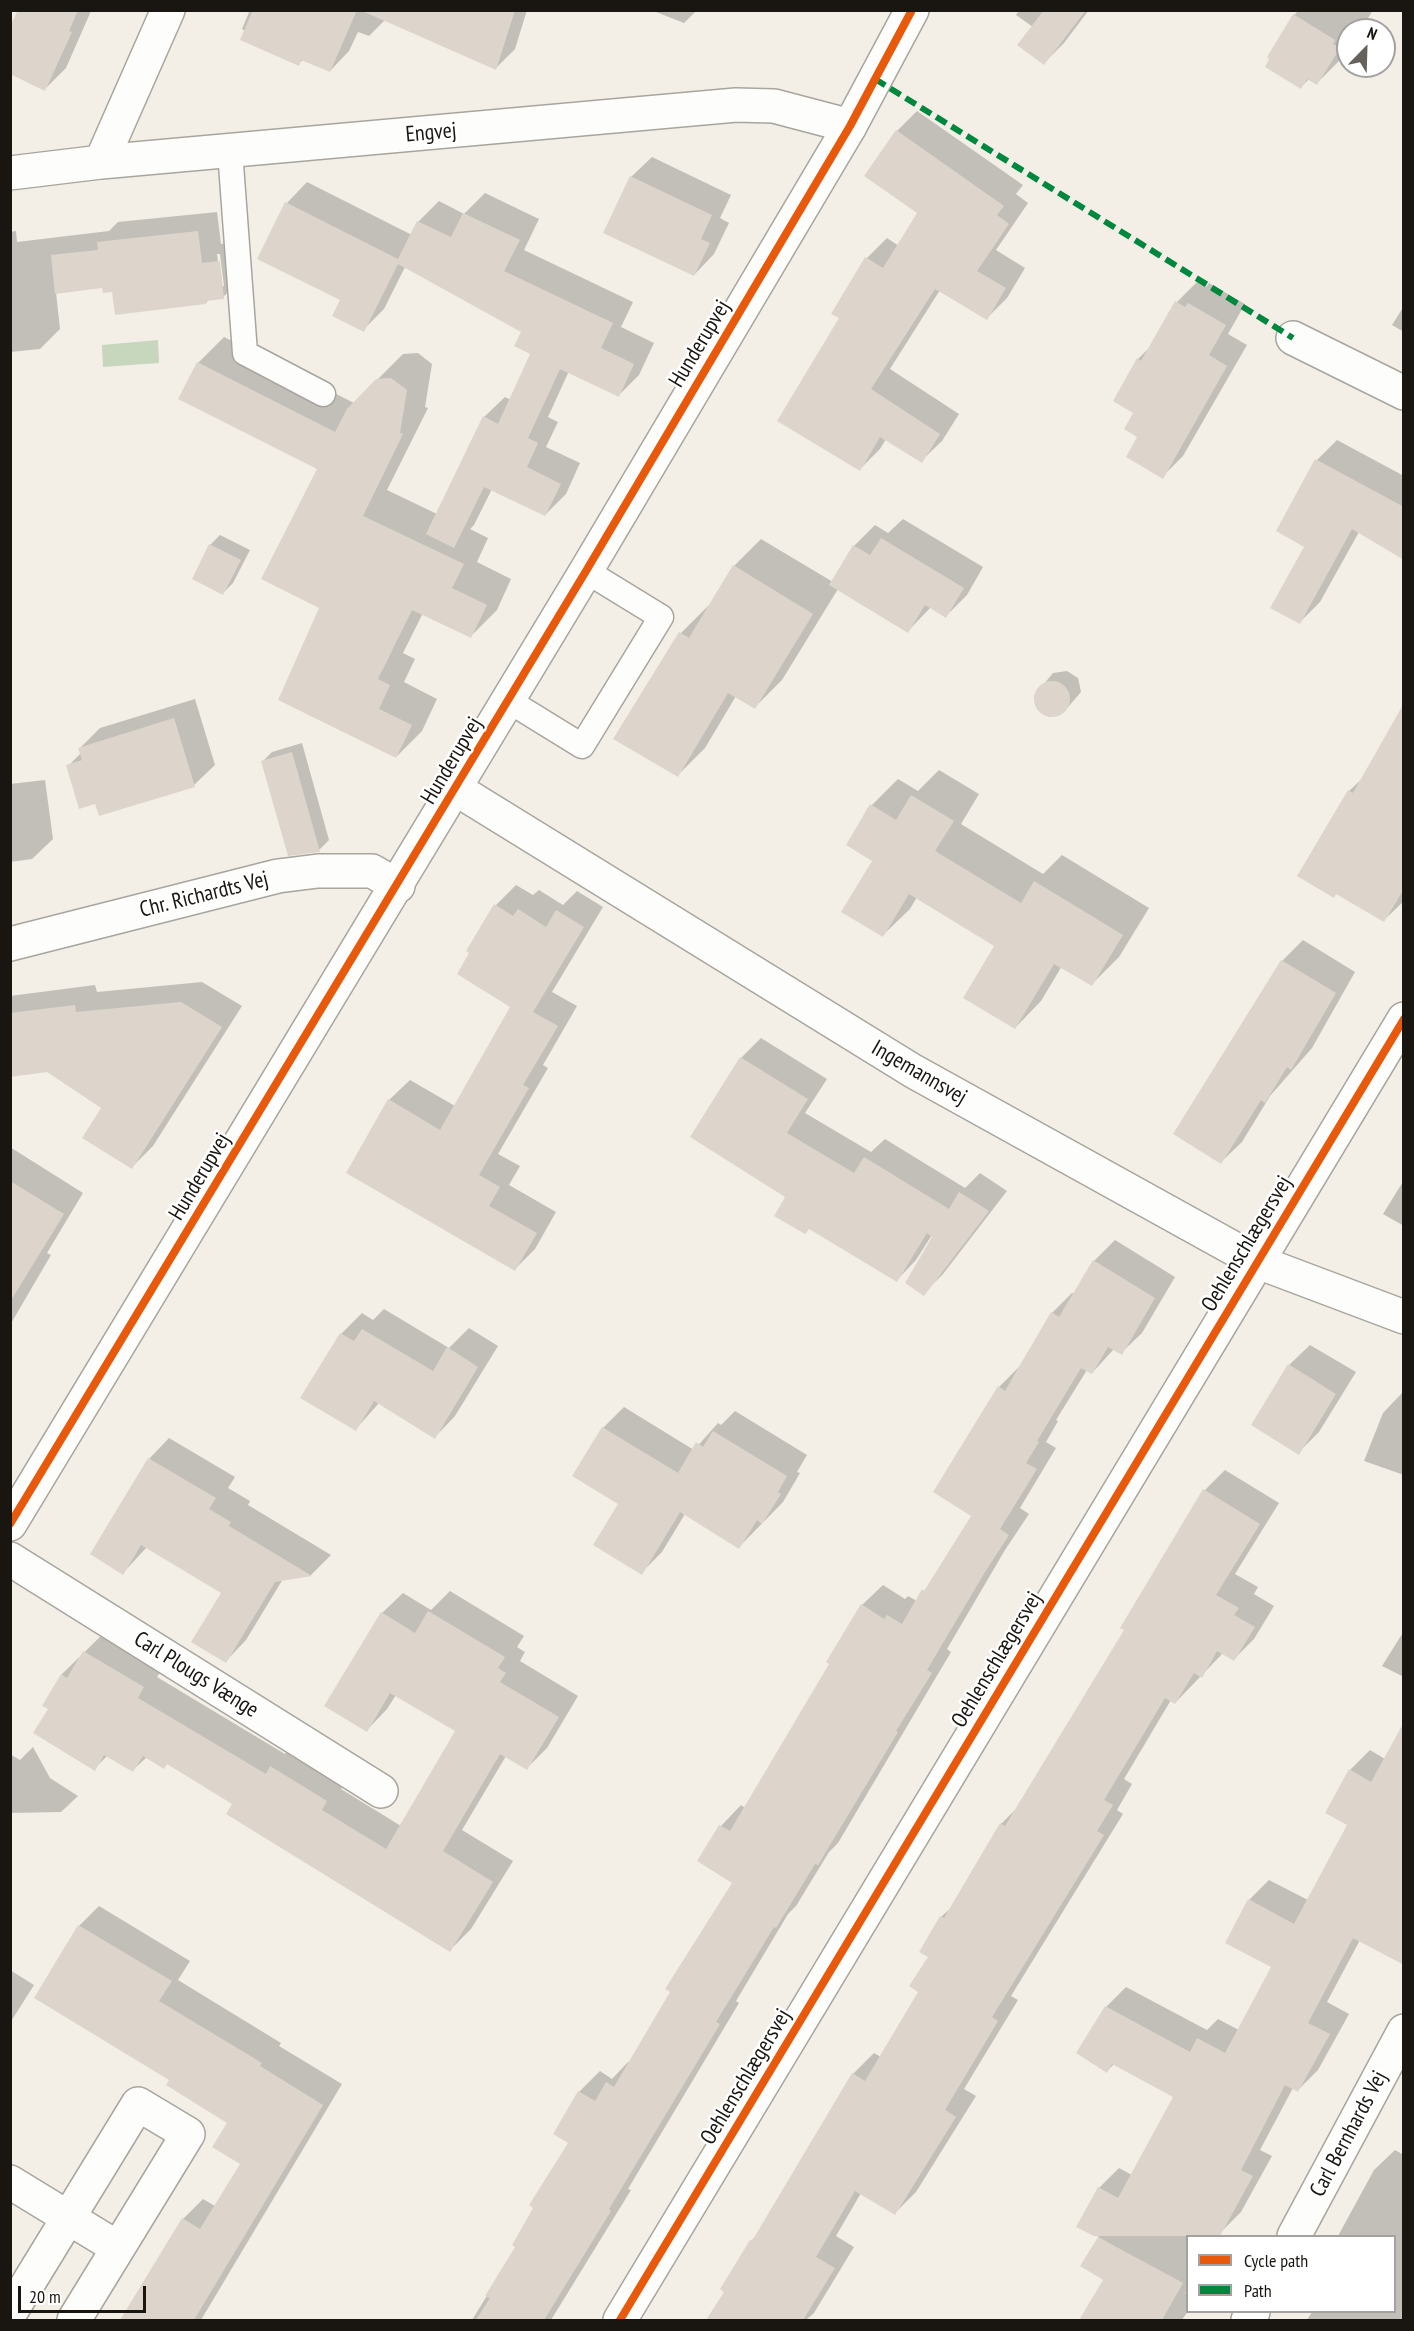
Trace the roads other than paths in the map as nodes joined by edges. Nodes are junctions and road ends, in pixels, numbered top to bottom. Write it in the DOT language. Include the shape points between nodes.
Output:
graph roads {
  1 [pos="168,10"];
  2 [pos="912,10"];
  3 [pos="850,126"];
  4 [pos="230,151"];
  5 [pos="101,162"];
  6 [pos="10,173"];
  7 [pos="1293,338"];
  8 [pos="1404,393"];
  9 [pos="323,394"];
  10 [pos="586,571"];
  11 [pos="508,701"];
  12 [pos="456,789"];
  13 [pos="398,886"];
  14 [pos="10,944"];
  15 [pos="1404,1019"];
  16 [pos="1258,1262"];
  17 [pos="1404,1317"];
  18 [pos="10,1524"];
  19 [pos="10,1559"];
  20 [pos="381,1791"];
  21 [pos="1404,2031"];
  22 [pos="10,2182"];
  23 [pos="69,2218"];
  24 [pos="1294,2235"];
  25 [pos="118,2248"];
  26 [pos="10,2313"];
  27 [pos="74,2320"];
  28 [pos="620,2320"];
  1 -- 5 [label="street"];
  2 -- 3 [label="street, Hunderupvej"];
  3 -- 4 [label="street, Engvej" via="774,106 736,105"];
  3 -- 10 [label="street, Hunderupvej"];
  4 -- 5 [label="street, Engvej"];
  4 -- 9 [label="lane" via="245,353"];
  5 -- 6 [label="street, Engvej"];
  7 -- 8 [label="street"];
  10 -- 11 [label="street, Hunderupvej"];
  10 -- 11 [label="lane" via="661,617 582,746"];
  11 -- 12 [label="street, Hunderupvej"];
  12 -- 13 [label="street, Hunderupvej"];
  12 -- 16 [label="street, Ingemannsvej" via="913,1071"];
  13 -- 14 [label="street, Chr. Richardts Vej" via="372,871 278,876"];
  13 -- 18 [label="street, Hunderupvej"];
  15 -- 16 [label="street, Oehlenschlægersvej"];
  16 -- 17 [label="street, Ingemannsvej"];
  16 -- 28 [label="street, Oehlenschlægersvej"];
  19 -- 20 [label="street, Carl Plougs Vænge"];
  21 -- 24 [label="street, Carl Bernhards Vej"];
  22 -- 23 [label="street"];
  23 -- 25 [label="street"];
  23 -- 25 [label="street" via="138,2104 188,2134"];
  23 -- 26 [label="street"];
  25 -- 27 [label="street"];
}
